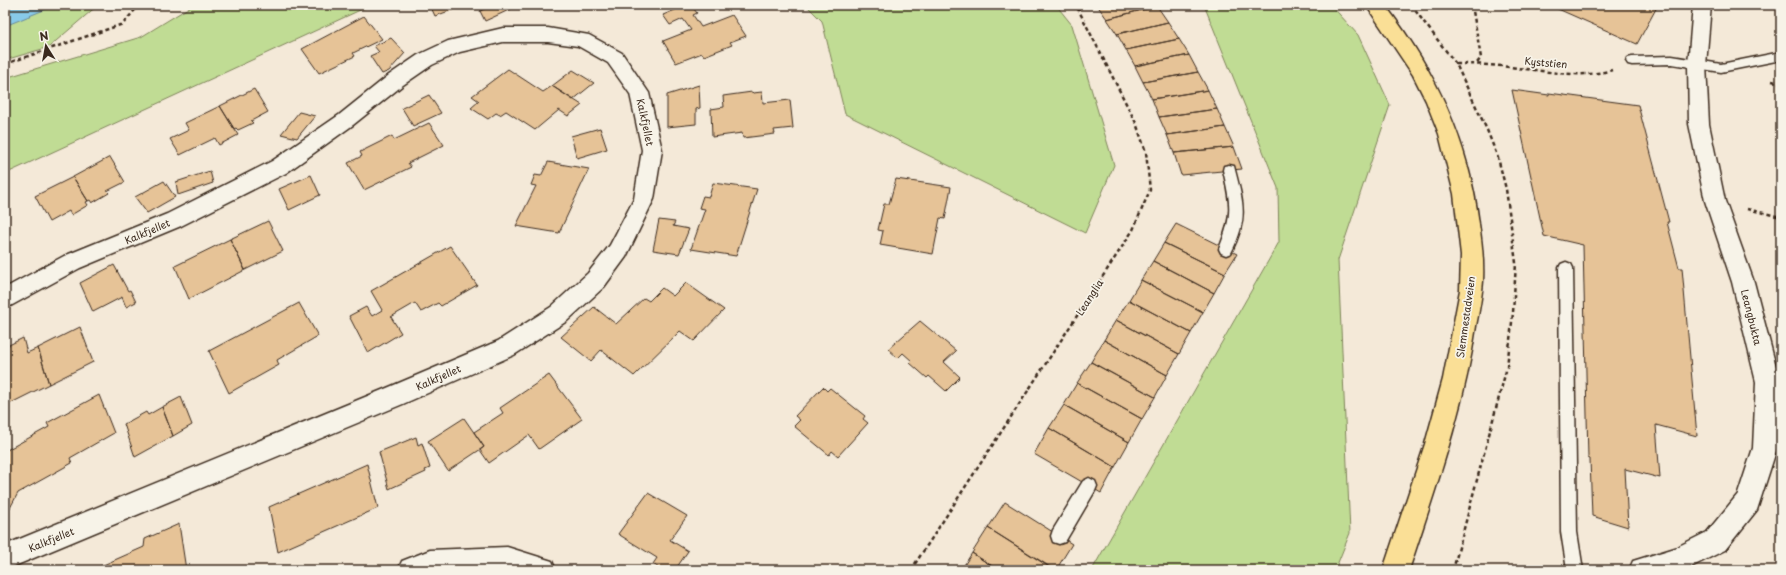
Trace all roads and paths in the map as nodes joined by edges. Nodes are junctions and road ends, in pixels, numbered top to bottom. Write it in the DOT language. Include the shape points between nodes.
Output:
graph roads {
  1 [pos="139,5"];
  2 [pos="1076,5"];
  3 [pos="1375,5"];
  4 [pos="1411,5"];
  5 [pos="1472,5"];
  6 [pos="1702,5"];
  7 [pos="1781,56"];
  8 [pos="1632,62"];
  9 [pos="1477,63"];
  10 [pos="5,64"];
  11 [pos="1697,65"];
  12 [pos="1229,170"];
  13 [pos="1226,249"];
  14 [pos="1566,268"];
  15 [pos="5,299"];
  16 [pos="1775,384"];
  17 [pos="1089,486"];
  18 [pos="1059,536"];
  19 [pos="5,558"];
  20 [pos="411,570"];
  21 [pos="543,570"];
  22 [pos="911,570"];
  23 [pos="1396,570"];
  24 [pos="1575,570"];
  25 [pos="1642,570"];
  1 -- 10 [label="path" via="123,24"];
  2 -- 22 [label="path, Leanglia" via="1136,123 1146,152 1150,190 1133,230"];
  3 -- 23 [label="main road, Slemmestadveien" via="1417,66 1443,117 1456,155 1468,221 1472,276 1465,331 1446,418"];
  4 -- 9 [label="path, Kyststien" via="1456,64"];
  5 -- 9 [label="path" via="1481,58"];
  6 -- 11 [label="street, Leangbukta"];
  7 -- 11 [label="lane" via="1721,68"];
  8 -- 9 [label="path, Kyststien" via="1602,74 1558,73"];
  8 -- 11 [label="lane" via="1672,60"];
  11 -- 16 [label="street, Leangbukta" via="1699,124 1715,201"];
  12 -- 13 [label="lane" via="1237,202 1235,227"];
  14 -- 24 [label="lane" via="1569,532"];
  15 -- 19 [label="street, Kalkfjellet" via="72,262 174,220 279,167 425,60 455,46 503,35 548,35 582,40 615,58 639,93 652,150 644,199 618,251 596,280 559,314 506,348"];
  16 -- 25 [label="street, Leangbukta" via="1764,448 1748,501 1716,541 1678,560"];
  17 -- 18 [label="lane"];
  20 -- 21 [label="street" via="430,563 507,560"];
}
